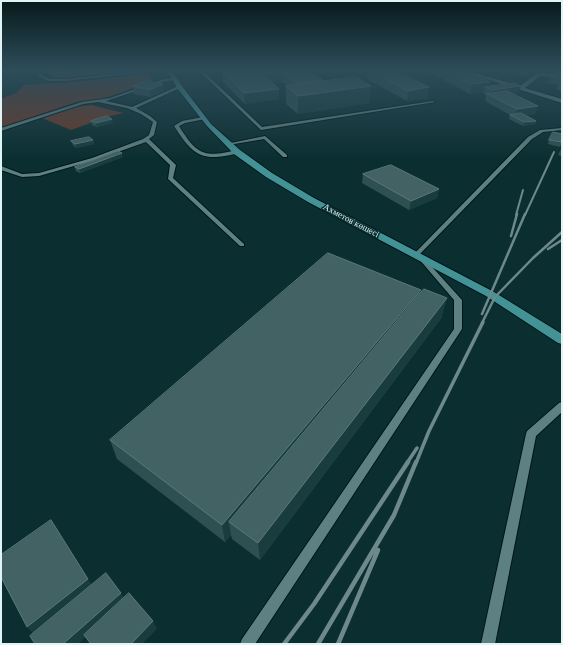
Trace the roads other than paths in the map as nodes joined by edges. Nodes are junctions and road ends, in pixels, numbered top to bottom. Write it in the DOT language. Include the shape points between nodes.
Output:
graph roads {
  1 [pos="102,100"];
  2 [pos="147,100"];
  3 [pos="190,100"];
  4 [pos="231,100"];
  5 [pos="99,101"];
  6 [pos="433,102"];
  7 [pos="133,108"];
  8 [pos="203,118"];
  9 [pos="562,129"];
  10 [pos="1,130"];
  11 [pos="147,140"];
  12 [pos="228,144"];
  13 [pos="237,152"];
  14 [pos="285,156"];
  15 [pos="1,168"];
  16 [pos="242,245"];
  17 [pos="418,256"];
  18 [pos="562,340"];
  19 [pos="562,406"];
  20 [pos="247,644"];
  21 [pos="488,644"];
  1 -- 5 [label="lane"];
  2 -- 7 [label="lane"];
  3 -- 8 [label="street, Ахметов көшесі"];
  4 -- 6 [label="lane" via="260,129"];
  5 -- 7 [label="lane"];
  5 -- 10 [label="lane" via="63,108"];
  7 -- 11 [label="lane" via="155,122 152,136"];
  8 -- 12 [label="street, Ахметов көшесі"];
  8 -- 13 [label="lane" via="176,126 189,146 204,156 221,157"];
  9 -- 17 [label="lane" via="542,131 530,138"];
  11 -- 15 [label="lane" via="51,173 20,176"];
  11 -- 16 [label="lane" via="172,165 170,178"];
  12 -- 13 [label="street, Ахметов көшесі"];
  12 -- 14 [label="lane" via="265,137"];
  13 -- 17 [label="street, Ахметов көшесі" via="311,200"];
  17 -- 18 [label="street, Ахметов көшесі" via="490,294"];
  17 -- 20 [label="lane" via="458,300 458,329"];
  19 -- 21 [label="lane" via="531,434"];
}
